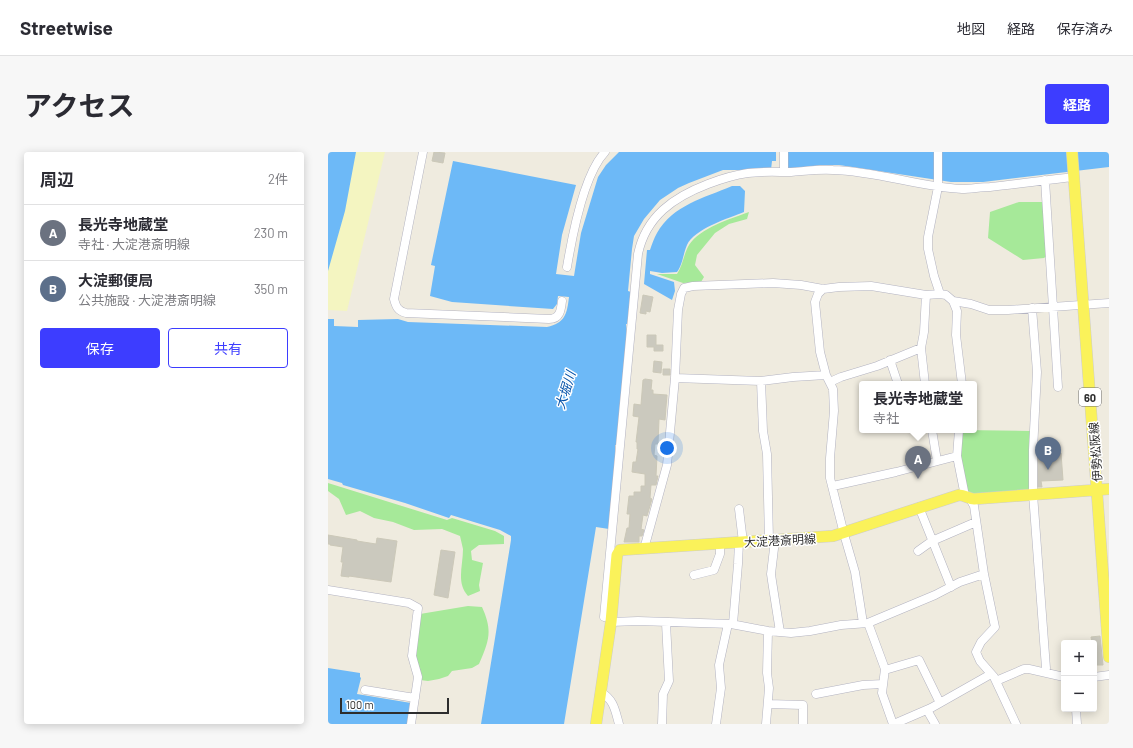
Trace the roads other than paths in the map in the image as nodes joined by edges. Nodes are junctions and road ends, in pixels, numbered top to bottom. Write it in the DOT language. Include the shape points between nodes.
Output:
graph roads {
  1 [pos="423,152"];
  2 [pos="605,152"];
  3 [pos="784,152"];
  4 [pos="938,152"];
  5 [pos="1072,152"];
  6 [pos="784,172"];
  7 [pos="1074,174"];
  8 [pos="1045,180"];
  9 [pos="938,187"];
  10 [pos="567,267"];
  11 [pos="823,289"];
  12 [pos="926,294"];
  13 [pos="940,294"];
  14 [pos="562,301"];
  15 [pos="953,302"];
  16 [pos="1109,303"];
  17 [pos="1083,304"];
  18 [pos="1054,306"];
  19 [pos="1032,308"];
  20 [pos="921,348"];
  21 [pos="890,360"];
  22 [pos="675,378"];
  23 [pos="828,378"];
  24 [pos="761,381"];
  25 [pos="897,381"];
  26 [pos="925,381"];
  27 [pos="962,381"];
  28 [pos="1058,387"];
  29 [pos="933,433"];
  30 [pos="959,433"];
  31 [pos="957,456"];
  32 [pos="938,461"];
  33 [pos="833,486"];
  34 [pos="1109,489"];
  35 [pos="1097,490"];
  36 [pos="1033,494"];
  37 [pos="968,498"];
  38 [pos="919,507"];
  39 [pos="739,509"];
  40 [pos="976,522"];
  41 [pos="844,534"];
  42 [pos="772,540"];
  43 [pos="932,541"];
  44 [pos="741,542"];
  45 [pos="720,543"];
  46 [pos="644,549"];
  47 [pos="918,551"];
  48 [pos="984,574"];
  49 [pos="694,575"];
  50 [pos="951,587"];
  51 [pos="328,590"];
  52 [pos="608,620"];
  53 [pos="666,623"];
  54 [pos="866,623"];
  55 [pos="730,624"];
  56 [pos="768,631"];
  57 [pos="780,632"];
  58 [pos="1109,657"];
  59 [pos="885,670"];
  60 [pos="1045,672"];
  61 [pos="1061,676"];
  62 [pos="1109,676"];
  63 [pos="993,677"];
  64 [pos="1097,677"];
  65 [pos="883,684"];
  66 [pos="365,690"];
  67 [pos="601,692"];
  68 [pos="816,694"];
  69 [pos="415,698"];
  70 [pos="940,703"];
  71 [pos="768,704"];
  72 [pos="927,710"];
  73 [pos="1076,712"];
  74 [pos="412,724"];
  75 [pos="596,724"];
  76 [pos="619,724"];
  77 [pos="662,724"];
  78 [pos="716,724"];
  79 [pos="766,724"];
  80 [pos="804,724"];
  81 [pos="894,724"];
  82 [pos="935,724"];
  83 [pos="1016,724"];
  84 [pos="1078,724"];
  1 -- 14 [label="street" via="394,299 400,311 549,319 556,318 559,314"];
  2 -- 10 [label="street" via="596,164 588,183 571,240"];
  3 -- 6 [label="street"];
  4 -- 9 [label="street"];
  5 -- 7 [label="main road, 伊勢松阪線 / 60"];
  6 -- 9 [label="street" via="834,170"];
  6 -- 52 [label="street" via="729,176 679,197 654,220 641,242 633,299"];
  7 -- 8 [label="street"];
  7 -- 17 [label="main road, 伊勢松阪線 / 60"];
  8 -- 9 [label="street" via="965,189"];
  8 -- 18 [label="street"];
  9 -- 13 [label="street" via="928,249"];
  11 -- 12 [label="street" via="871,286"];
  11 -- 22 [label="street" via="773,283 684,288 678,310"];
  11 -- 23 [label="street" via="815,302 820,352"];
  12 -- 13 [label="street"];
  12 -- 20 [label="street"];
  13 -- 15 [label="street" via="946,295"];
  15 -- 19 [label="street" via="989,310"];
  15 -- 27 [label="street" via="957,311 956,335"];
  16 -- 17 [label="street"];
  17 -- 18 [label="street"];
  17 -- 35 [label="main road, 伊勢松阪線 / 60"];
  18 -- 19 [label="street"];
  18 -- 28 [label="street"];
  19 -- 36 [label="street" via="1038,372"];
  20 -- 21 [label="street"];
  20 -- 26 [label="street"];
  21 -- 23 [label="street" via="841,378"];
  21 -- 25 [label="street"];
  22 -- 24 [label="street"];
  22 -- 46 [label="street" via="668,465"];
  23 -- 24 [label="street" via="793,376"];
  23 -- 33 [label="street" via="833,390 834,411 830,465"];
  24 -- 42 [label="street"];
  29 -- 32 [label="street"];
  30 -- 31 [label="street"];
  31 -- 32 [label="street"];
  31 -- 37 [label="street"];
  32 -- 33 [label="street"];
  33 -- 41 [label="street"];
  34 -- 35 [label="main road, 大淀港斎明線"];
  35 -- 36 [label="main road, 大淀港斎明線"];
  35 -- 58 [label="main road, 伊勢松阪線 / 60"];
  36 -- 37 [label="main road, 大淀港斎明線"];
  36 -- 60 [label="street"];
  37 -- 38 [label="main road, 大淀港斎明線" via="956,495"];
  37 -- 40 [label="street" via="974,506"];
  38 -- 41 [label="main road, 大淀港斎明線"];
  38 -- 43 [label="street"];
  39 -- 44 [label="street"];
  40 -- 43 [label="street"];
  40 -- 48 [label="street"];
  41 -- 42 [label="main road, 大淀港斎明線"];
  41 -- 54 [label="street"];
  42 -- 44 [label="main road, 大淀港斎明線"];
  42 -- 57 [label="street" via="771,574"];
  43 -- 47 [label="street"];
  43 -- 50 [label="street"];
  44 -- 45 [label="main road, 大淀港斎明線"];
  44 -- 55 [label="street"];
  45 -- 46 [label="main road, 大淀港斎明線"];
  45 -- 49 [label="street" via="720,554 714,570"];
  46 -- 52 [label="main road, 大淀港斎明線" via="622,549 618,553"];
  48 -- 50 [label="street"];
  48 -- 63 [label="street" via="995,627 981,642 976,652"];
  50 -- 54 [label="street"];
  51 -- 69 [label="street" via="409,604 418,608 412,656 418,677"];
  52 -- 53 [label="street"];
  52 -- 67 [label="main road, 大淀港斎明線"];
  53 -- 55 [label="street"];
  53 -- 77 [label="street" via="669,681 664,694"];
  54 -- 57 [label="street" via="810,631"];
  54 -- 59 [label="street"];
  55 -- 56 [label="street"];
  55 -- 78 [label="street" via="719,665 721,688"];
  56 -- 57 [label="street"];
  56 -- 71 [label="street"];
  59 -- 65 [label="street"];
  59 -- 70 [label="street" via="919,660"];
  60 -- 61 [label="street"];
  60 -- 63 [label="street" via="1024,669"];
  62 -- 64 [label="street"];
  63 -- 70 [label="street"];
  63 -- 83 [label="street"];
  65 -- 68 [label="street"];
  65 -- 81 [label="street" via="882,693"];
  66 -- 69 [label="street"];
  67 -- 75 [label="main road, 大淀港斎明線"];
  67 -- 76 [label="street" via="612,701"];
  69 -- 74 [label="street"];
  70 -- 72 [label="street"];
  71 -- 79 [label="street"];
  71 -- 80 [label="street" via="803,705"];
  72 -- 81 [label="street"];
  72 -- 82 [label="street"];
  73 -- 84 [label="street"];
}
